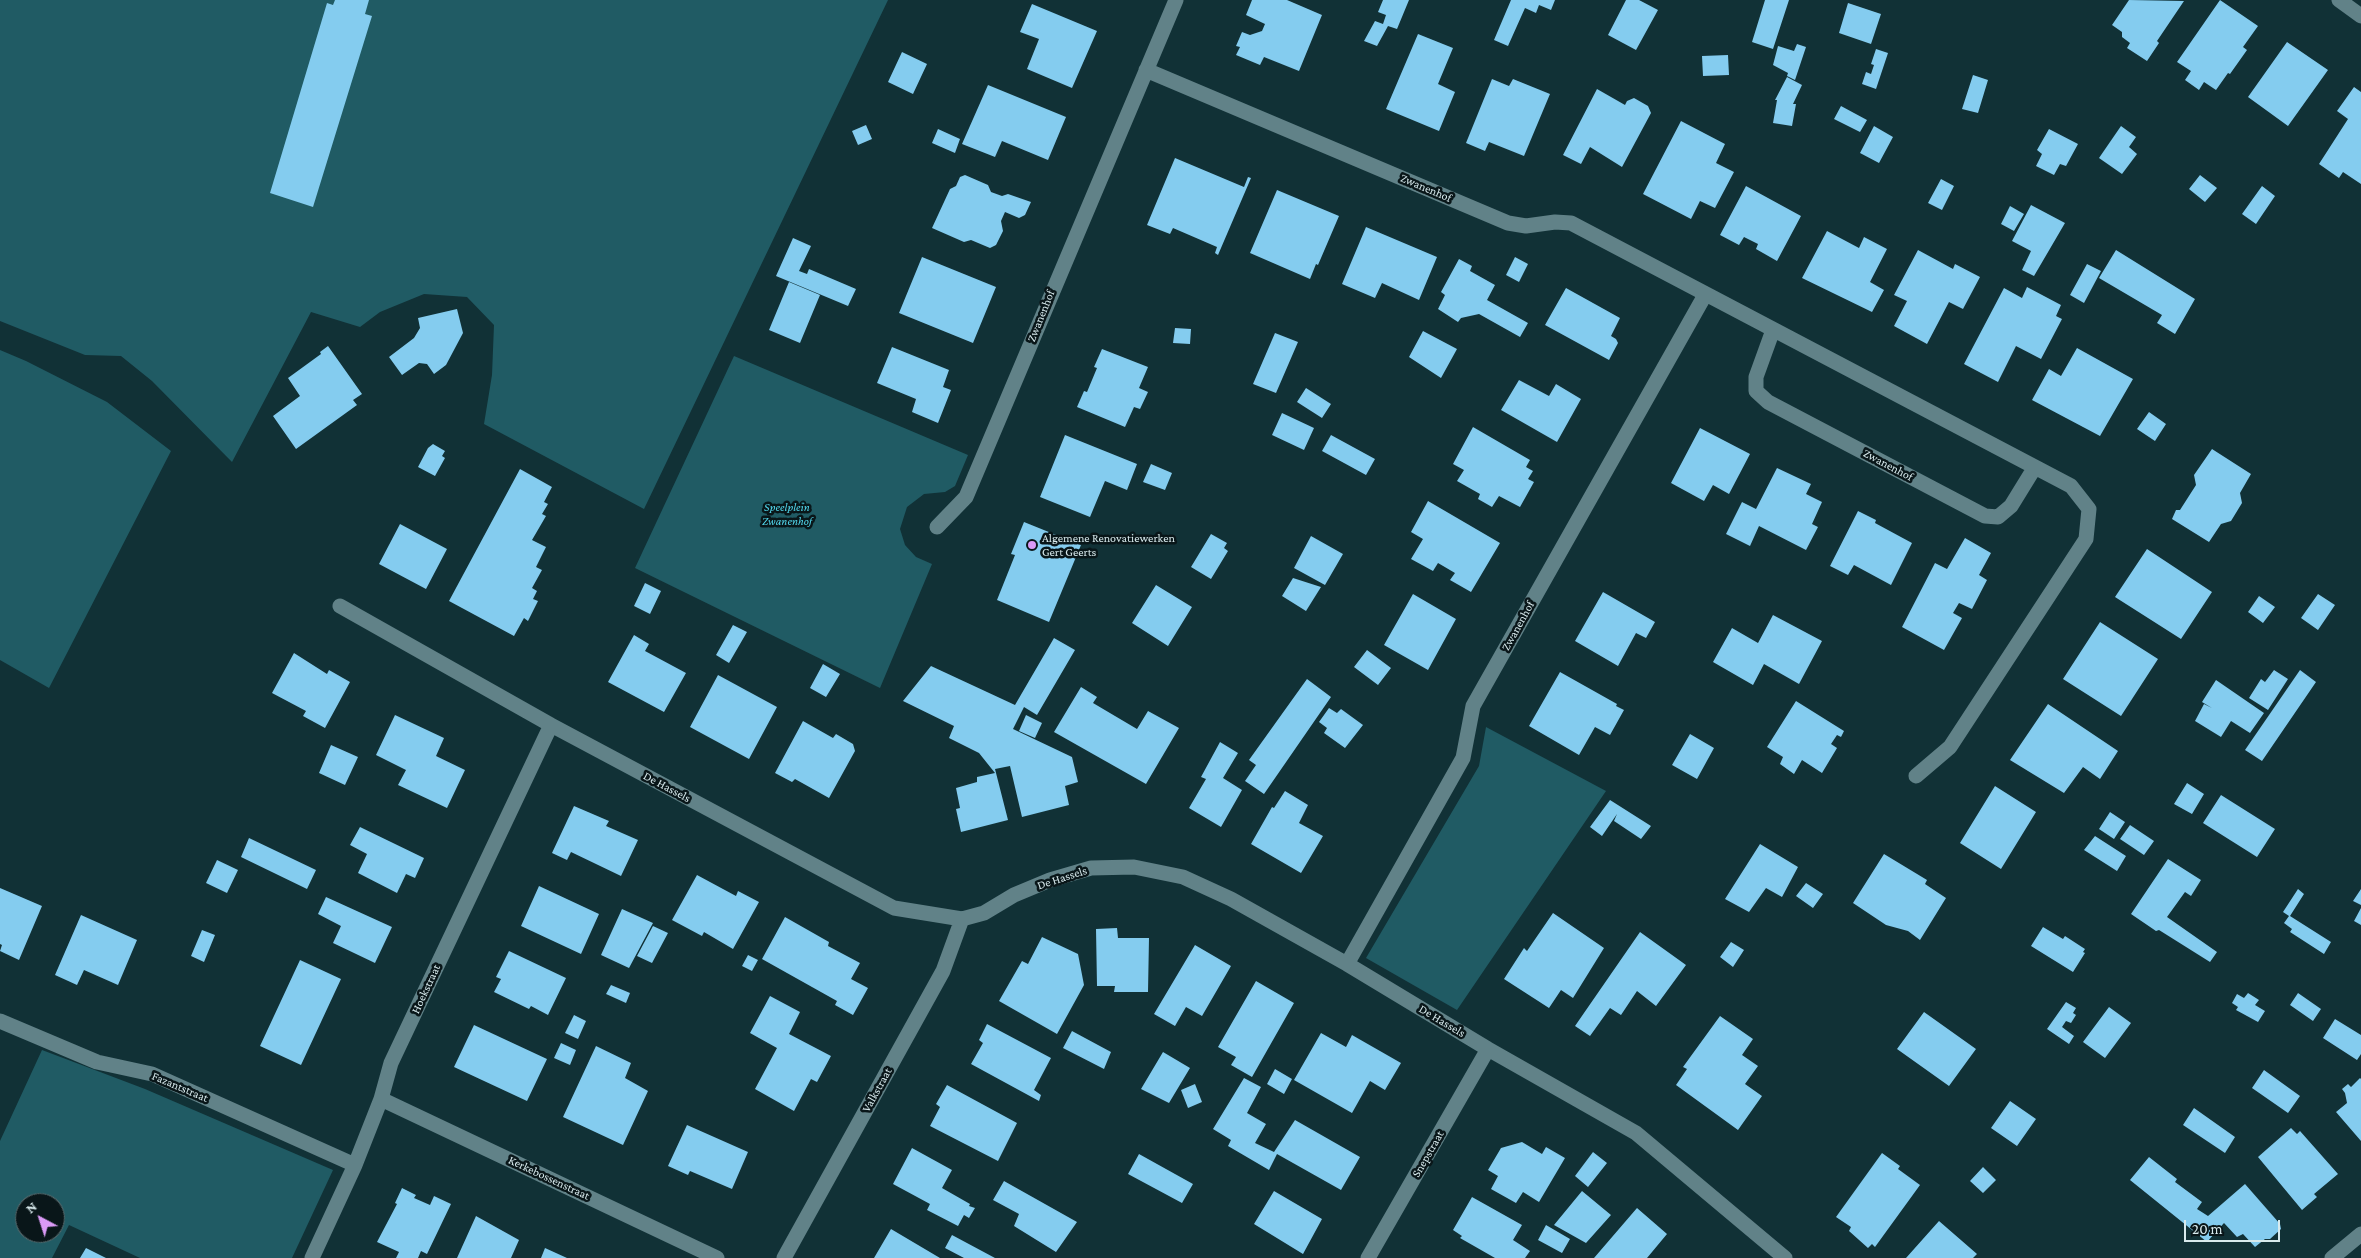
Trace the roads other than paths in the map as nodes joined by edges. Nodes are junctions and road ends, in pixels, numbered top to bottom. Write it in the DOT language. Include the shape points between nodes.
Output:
graph roads {
  1 [pos="1176,0"];
  2 [pos="2338,0"];
  3 [pos="2361,16"];
  4 [pos="1146,70"];
  5 [pos="1705,295"];
  6 [pos="1773,330"];
  7 [pos="2035,467"];
  8 [pos="937,527"];
  9 [pos="340,606"];
  10 [pos="551,725"];
  11 [pos="1916,776"];
  12 [pos="962,919"];
  13 [pos="1347,964"];
  14 [pos="0,1021"];
  15 [pos="1488,1049"];
  16 [pos="381,1099"];
  17 [pos="355,1165"];
  18 [pos="2361,1234"];
  19 [pos="312,1258"];
  20 [pos="717,1258"];
  21 [pos="784,1258"];
  22 [pos="1368,1258"];
  23 [pos="1785,1258"];
  24 [pos="2332,1258"];
  1 -- 4 [label="street, Zwanenhof"];
  2 -- 3 [label="street"];
  4 -- 5 [label="street, Zwanenhof" via="1508,222 1526,226 1570,223"];
  4 -- 8 [label="street, Zwanenhof" via="966,497"];
  5 -- 6 [label="street, Zwanenhof"];
  5 -- 13 [label="street, Zwanenhof" via="1472,706 1463,758"];
  6 -- 7 [label="street, Zwanenhof"];
  6 -- 7 [label="street, Zwanenhof" via="1756,377 1756,391 1777,407 1985,516 1998,517 2011,506"];
  7 -- 11 [label="street, Zwanenhof" via="2071,486 2089,509 2086,539 1950,747"];
  9 -- 10 [label="street, De Hassels"];
  10 -- 12 [label="street, De Hassels" via="894,908"];
  10 -- 16 [label="street, Hoekstraat" via="391,1063"];
  12 -- 13 [label="street, De Hassels" via="984,913 1014,895 1050,880 1091,868 1134,867 1183,876"];
  12 -- 21 [label="street, Valkstraat" via="943,971"];
  13 -- 15 [label="street, De Hassels"];
  14 -- 17 [label="street, Fazantstraat" via="97,1062 152,1074"];
  15 -- 22 [label="street, Snepstraat"];
  15 -- 23 [label="street, De Hassels" via="1636,1133"];
  16 -- 17 [label="street, Hoekstraat"];
  16 -- 20 [label="street, Kerkebossenstraat"];
  17 -- 19 [label="street, Hoekstraat"];
  18 -- 24 [label="street"];
}
